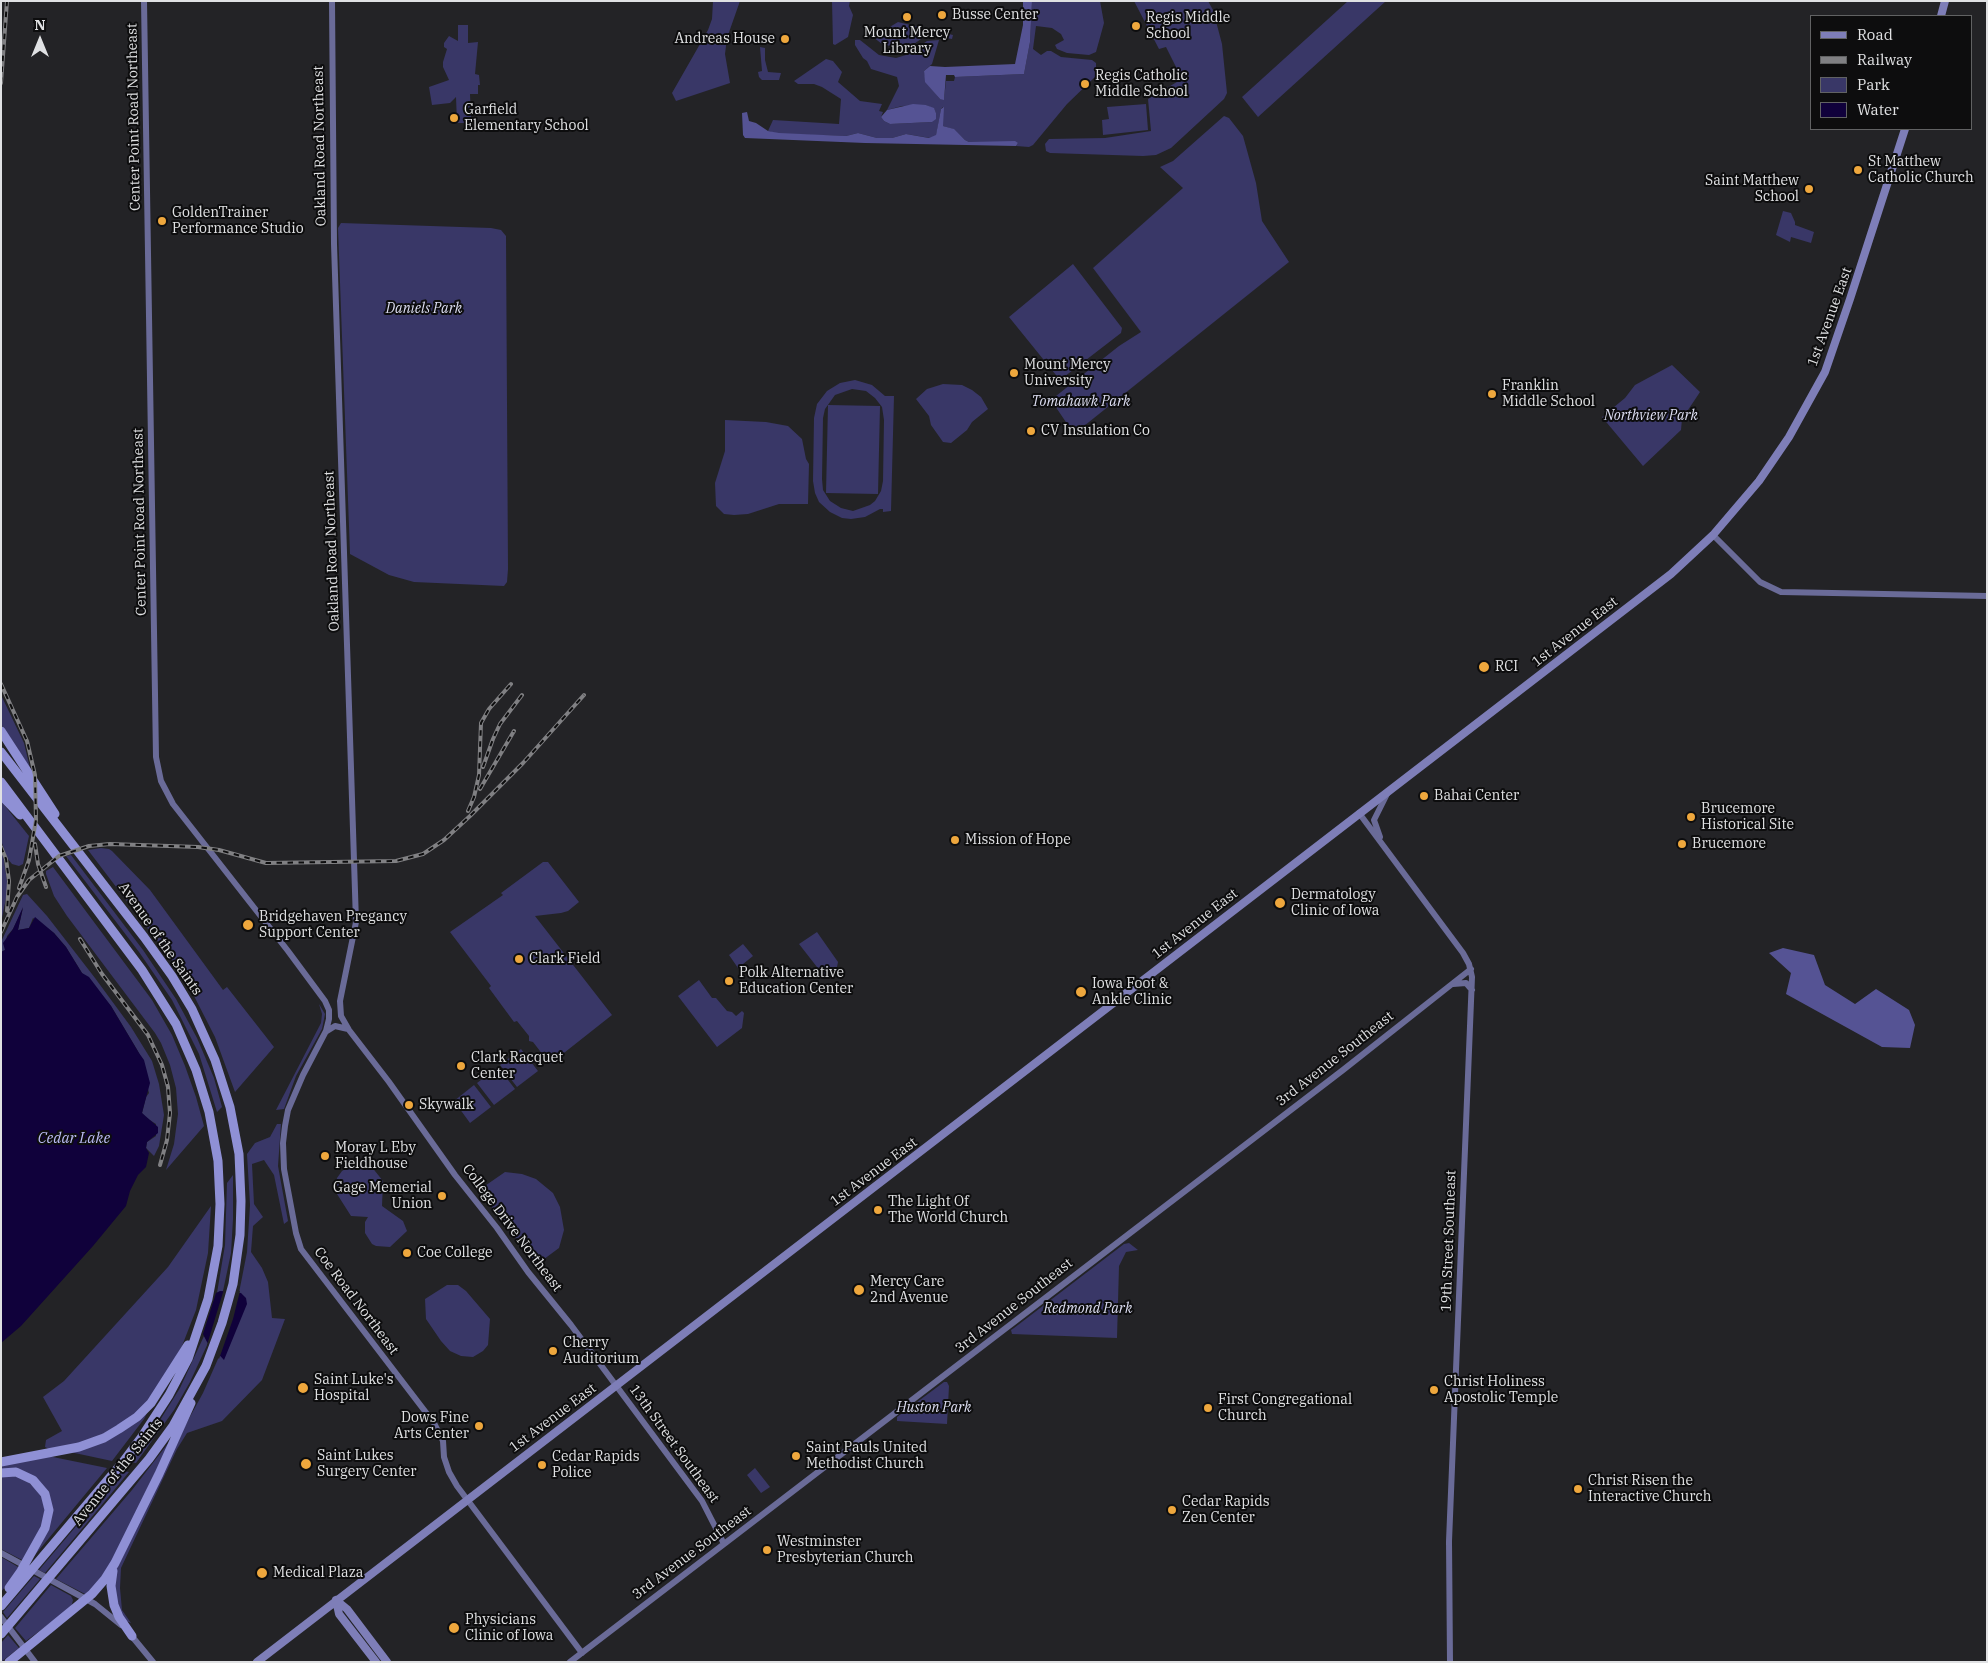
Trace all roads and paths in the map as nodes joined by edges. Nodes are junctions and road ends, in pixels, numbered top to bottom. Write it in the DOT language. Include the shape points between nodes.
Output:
graph roads {
  1 [pos="144,1"];
  2 [pos="332,1"];
  3 [pos="1945,1"];
  4 [pos="1941,15"];
  5 [pos="1905,130"];
  6 [pos="1713,535"];
  7 [pos="1987,596"];
  8 [pos="1,731"];
  9 [pos="1,752"];
  10 [pos="1,782"];
  11 [pos="1389,789"];
  12 [pos="1,795"];
  13 [pos="14,804"];
  14 [pos="1359,812"];
  15 [pos="75,846"];
  16 [pos="1386,849"];
  17 [pos="1471,969"];
  18 [pos="1450,985"];
  19 [pos="317,990"];
  20 [pos="1472,992"];
  21 [pos="349,1030"];
  22 [pos="326,1032"];
  23 [pos="389,1082"];
  24 [pos="197,1333"];
  25 [pos="206,1366"];
  26 [pos="616,1386"];
  27 [pos="1,1462"];
  28 [pos="1,1473"];
  29 [pos="466,1500"];
  30 [pos="724,1544"];
  31 [pos="1,1553"];
  32 [pos="115,1563"];
  33 [pos="1,1599"];
  34 [pos="86,1599"];
  35 [pos="336,1600"];
  36 [pos="1,1606"];
  37 [pos="1,1617"];
  38 [pos="1,1634"];
  39 [pos="132,1636"];
  40 [pos="24,1647"];
  41 [pos="582,1653"];
  42 [pos="9,1662"];
  43 [pos="35,1662"];
  44 [pos="153,1662"];
  45 [pos="257,1662"];
  46 [pos="376,1662"];
  47 [pos="387,1662"];
  48 [pos="570,1662"];
  49 [pos="1450,1662"];
  1 -- 19 [label="main road, Center Point Road Northeast" via="158,768 173,804"];
  2 -- 21 [label="main road, Oakland Road Northeast" via="334,244 356,922 340,1007"];
  3 -- 4 [label="main road"];
  5 -- 6 [label="main road, 1st Avenue East" via="1825,372 1776,456"];
  6 -- 7 [label="main road" via="1756,578 1781,592"];
  6 -- 11 [label="main road, 1st Avenue East" via="1671,574"];
  8 -- 15 [label="highway"];
  9 -- 15 [label="highway, Avenue of the Saints"];
  10 -- 13 [label="highway"];
  11 -- 14 [label="main road, 1st Avenue East"];
  11 -- 16 [label="main road, 19th Street Southeast" via="1374,820"];
  12 -- 13 [label="highway"];
  13 -- 24 [label="highway, Avenue of the Saints" via="42,836 162,1000 186,1046 206,1101 218,1161 219,1223 212,1281"];
  14 -- 16 [label="main road, 19th Street Southeast"];
  14 -- 26 [label="main road, 1st Avenue East"];
  15 -- 25 [label="highway, Avenue of the Saints" via="182,992 208,1040 234,1123 239,1154 240,1235 229,1300"];
  16 -- 17 [label="main road, 19th Street Southeast" via="1454,940"];
  17 -- 18 [label="main road, 3rd Avenue Southeast"];
  17 -- 20 [label="main road, 19th Street Southeast"];
  18 -- 20 [label="main road" via="1466,983"];
  18 -- 30 [label="main road, 3rd Avenue Southeast"];
  19 -- 22 [label="main road, Coe Road Northeast" via="329,1010"];
  20 -- 49 [label="main road, 19th Street Southeast" via="1449,1541"];
  21 -- 22 [label="main road" via="335,1026"];
  21 -- 23 [label="main road, Oakland Road Northeast"];
  22 -- 29 [label="main road, Coe Road Northeast" via="303,1075 284,1126 284,1169 296,1233 304,1254 438,1428 449,1472"];
  23 -- 26 [label="main road, College Drive Northeast"];
  24 -- 27 [label="highway" via="157,1395 124,1427 87,1445"];
  24 -- 36 [label="highway, Avenue of the Saints" via="169,1395 141,1438"];
  25 -- 32 [label="highway" via="175,1440"];
  25 -- 38 [label="highway, Avenue of the Saints" via="173,1426"];
  26 -- 29 [label="main road, 1st Avenue East"];
  26 -- 30 [label="main road, 13th Street Southeast" via="705,1506"];
  28 -- 33 [label="highway" via="16,1472 33,1480 45,1494 49,1510 48,1522 41,1535"];
  29 -- 35 [label="main road, 1st Avenue East"];
  29 -- 41 [label="main road, Coe Road Northeast"];
  30 -- 41 [label="main road, 3rd Avenue Southeast"];
  31 -- 34 [label="main road"];
  32 -- 34 [label="highway"];
  32 -- 39 [label="highway" via="111,1581 114,1605"];
  34 -- 39 [label="main road" via="108,1613"];
  34 -- 40 [label="highway"];
  35 -- 45 [label="main road, 1st Avenue East"];
  35 -- 46 [label="main road" via="339,1614"];
  35 -- 47 [label="main road" via="347,1608"];
  37 -- 40 [label="main road"];
  39 -- 44 [label="main road"];
  40 -- 42 [label="highway"];
  40 -- 43 [label="main road"];
  41 -- 48 [label="main road, 3rd Avenue Southeast"];
}
